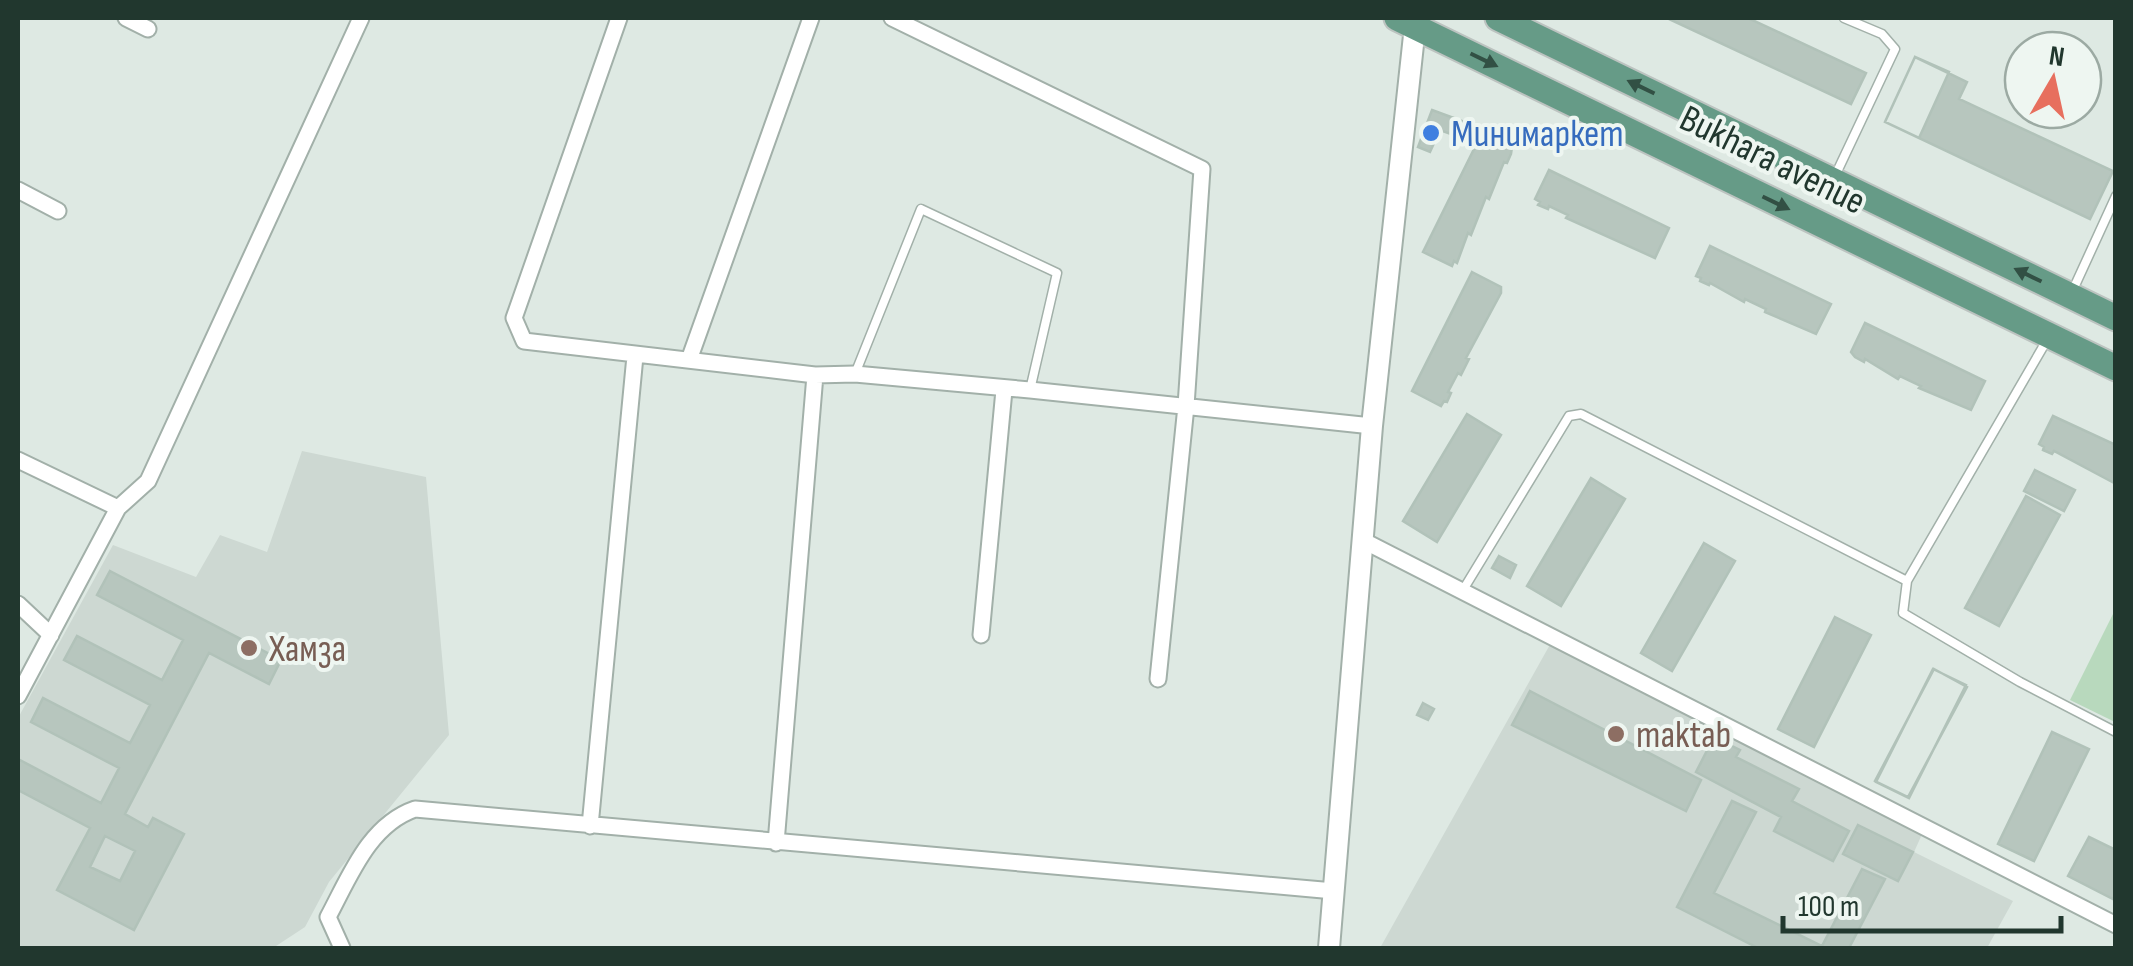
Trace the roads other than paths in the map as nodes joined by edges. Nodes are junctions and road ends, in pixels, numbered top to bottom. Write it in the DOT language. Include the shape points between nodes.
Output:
graph roads {
  1 [pos="126,18"];
  2 [pos="361,18"];
  3 [pos="620,18"];
  4 [pos="811,18"];
  5 [pos="892,18"];
  6 [pos="1498,18"];
  7 [pos="1844,18"];
  8 [pos="1406,22"];
  9 [pos="148,29"];
  10 [pos="1833,180"];
  11 [pos="18,190"];
  12 [pos="2116,196"];
  13 [pos="58,212"];
  14 [pos="2070,296"];
  15 [pos="2116,318"];
  16 [pos="2050,336"];
  17 [pos="635,356"];
  18 [pos="689,360"];
  19 [pos="2116,368"];
  20 [pos="815,374"];
  21 [pos="855,374"];
  22 [pos="1004,390"];
  23 [pos="1030,390"];
  24 [pos="1186,406"];
  25 [pos="1372,426"];
  26 [pos="18,460"];
  27 [pos="118,508"];
  28 [pos="1364,541"];
  29 [pos="1907,581"];
  30 [pos="1463,590"];
  31 [pos="18,604"];
  32 [pos="51,635"];
  33 [pos="981,635"];
  34 [pos="1158,679"];
  35 [pos="18,696"];
  36 [pos="2116,732"];
  37 [pos="590,826"];
  38 [pos="776,843"];
  39 [pos="1334,892"];
  40 [pos="2116,925"];
  41 [pos="342,948"];
  42 [pos="1329,948"];
  1 -- 9 [label="street"];
  2 -- 27 [label="street" via="148,481"];
  3 -- 17 [label="street" via="514,318 524,341"];
  4 -- 18 [label="street"];
  5 -- 24 [label="street" via="1202,169"];
  10 -- 6 [label="main road, Bukhara avenue, one-way"];
  7 -- 10 [label="lane" via="1882,34 1894,49"];
  8 -- 16 [label="main road, Bukhara avenue, one-way"];
  8 -- 25 [label="street"];
  14 -- 10 [label="main road, Bukhara avenue, one-way"];
  11 -- 13 [label="street"];
  12 -- 14 [label="lane"];
  14 -- 15 [label="main road, Bukhara avenue"];
  16 -- 19 [label="main road, Bukhara avenue"];
  16 -- 29 [label="lane"];
  17 -- 18 [label="street"];
  17 -- 37 [label="street"];
  18 -- 20 [label="street"];
  20 -- 21 [label="street"];
  20 -- 38 [label="street"];
  21 -- 22 [label="street"];
  21 -- 23 [label="lane" via="921,208 1058,273"];
  22 -- 23 [label="street"];
  22 -- 33 [label="street"];
  23 -- 24 [label="street"];
  24 -- 25 [label="street"];
  24 -- 34 [label="street"];
  25 -- 28 [label="street"];
  26 -- 27 [label="street"];
  27 -- 32 [label="street"];
  28 -- 30 [label="street"];
  28 -- 39 [label="street"];
  29 -- 30 [label="lane" via="1582,414 1568,416"];
  29 -- 36 [label="lane" via="1903,613"];
  30 -- 40 [label="street"];
  31 -- 32 [label="street"];
  32 -- 35 [label="street"];
  37 -- 38 [label="street"];
  37 -- 41 [label="street" via="415,809 396,816 378,830 328,916"];
  38 -- 39 [label="street"];
  39 -- 42 [label="street"];
}
